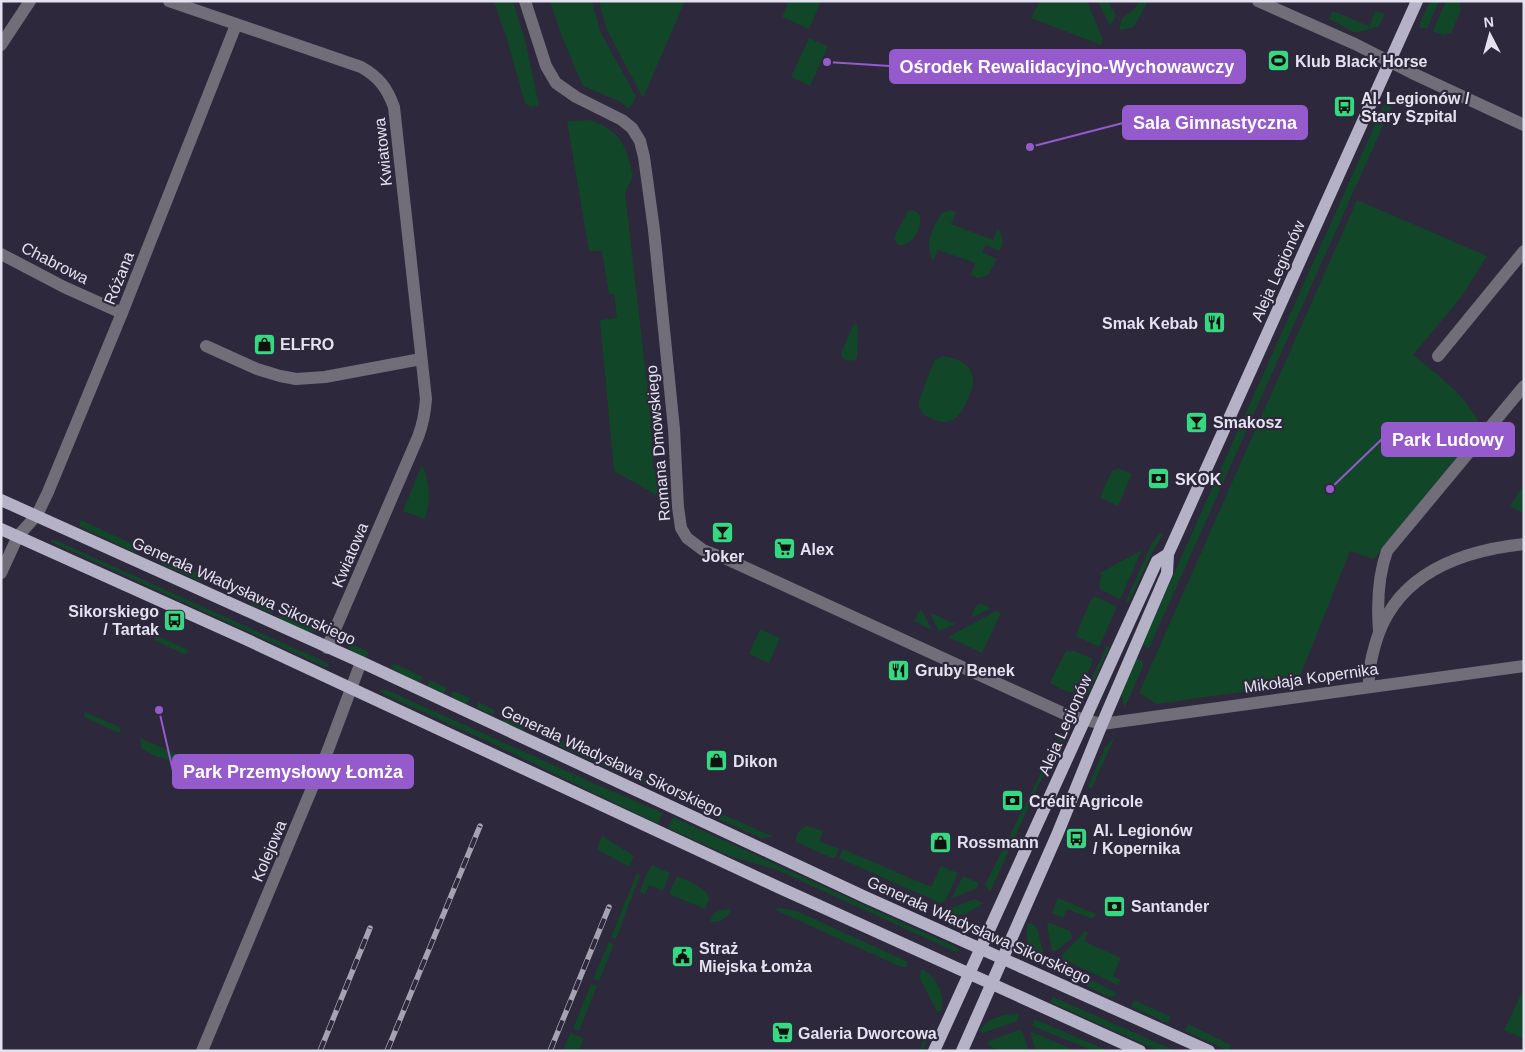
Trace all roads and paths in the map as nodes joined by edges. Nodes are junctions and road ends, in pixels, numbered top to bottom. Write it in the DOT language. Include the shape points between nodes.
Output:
graph roads {
  1 [pos="30,1"];
  2 [pos="169,1"];
  3 [pos="525,1"];
  4 [pos="1258,1"];
  5 [pos="1418,1"];
  6 [pos="236,25"];
  7 [pos="1,45"];
  8 [pos="1390,61"];
  9 [pos="1524,125"];
  10 [pos="1524,251"];
  11 [pos="1,254"];
  12 [pos="122,313"];
  13 [pos="206,346"];
  14 [pos="1438,356"];
  15 [pos="421,359"];
  16 [pos="1524,386"];
  17 [pos="1,500"];
  18 [pos="37,515"];
  19 [pos="1,529"];
  20 [pos="18,536"];
  21 [pos="1524,544"];
  22 [pos="1168,554"];
  23 [pos="1,574"];
  24 [pos="1379,631"];
  25 [pos="327,648"];
  26 [pos="361,662"];
  27 [pos="1524,666"];
  28 [pos="1369,687"];
  29 [pos="351,688"];
  30 [pos="1085,718"];
  31 [pos="1102,724"];
  32 [pos="980,948"];
  33 [pos="1004,958"];
  34 [pos="969,973"];
  35 [pos="992,984"];
  36 [pos="202,1051"];
  37 [pos="934,1051"];
  38 [pos="962,1051"];
  39 [pos="1140,1051"];
  40 [pos="1209,1051"];
  1 -- 7 [label="street"];
  2 -- 6 [label="street, Kwiatowa"];
  3 -- 30 [label="street, Romana Dmowskiego" via="546,66 556,83 622,120 640,141 654,230 674,429 678,507 681,528 687,538 703,550 1067,715"];
  4 -- 8 [label="street"];
  5 -- 8 [label="main road, Aleja Legionów"];
  6 -- 12 [label="street, Różana"];
  6 -- 15 [label="street, Kwiatowa" via="350,62 371,72 385,87 396,116"];
  8 -- 9 [label="street"];
  8 -- 22 [label="main road, Aleja Legionów"];
  10 -- 14 [label="street"];
  11 -- 12 [label="street, Chabrowa"];
  12 -- 18 [label="street, Różana"];
  13 -- 15 [label="street" via="257,369 296,379 325,377"];
  15 -- 25 [label="street, Kwiatowa" via="426,399 424,422"];
  16 -- 24 [label="street" via="1387,551 1380,579"];
  17 -- 18 [label="main road, Generała Władysława Sikorskiego"];
  18 -- 20 [label="street, Różana"];
  18 -- 25 [label="main road, Generała Władysława Sikorskiego"];
  19 -- 20 [label="main road"];
  20 -- 23 [label="street, Różana"];
  20 -- 29 [label="main road"];
  21 -- 24 [label="street" via="1481,550 1426,573 1395,605"];
  22 -- 30 [label="main road, Aleja Legionów" via="1157,561"];
  22 -- 31 [label="main road, Aleja Legionów" via="1167,573"];
  24 -- 28 [label="street" via="1368,677"];
  25 -- 26 [label="main road, Generała Władysława Sikorskiego"];
  26 -- 29 [label="street, Kolejowa"];
  26 -- 32 [label="main road, Generała Władysława Sikorskiego"];
  27 -- 28 [label="street, Mikołaja Kopernika"];
  28 -- 31 [label="street, Mikołaja Kopernika"];
  29 -- 34 [label="main road"];
  29 -- 36 [label="street, Kolejowa"];
  30 -- 31 [label="street, Romana Dmowskiego"];
  30 -- 32 [label="main road, Aleja Legionów"];
  31 -- 33 [label="main road, Aleja Legionów" via="1058,836"];
  32 -- 33 [label="main road, Generała Władysława Sikorskiego"];
  32 -- 34 [label="main road, Aleja Legionów"];
  33 -- 35 [label="main road, Aleja Legionów"];
  33 -- 40 [label="main road, Generała Władysława Sikorskiego"];
  34 -- 35 [label="main road"];
  34 -- 37 [label="main road, Aleja Legionów"];
  35 -- 38 [label="main road, Aleja Legionów"];
  35 -- 39 [label="main road"];
}
